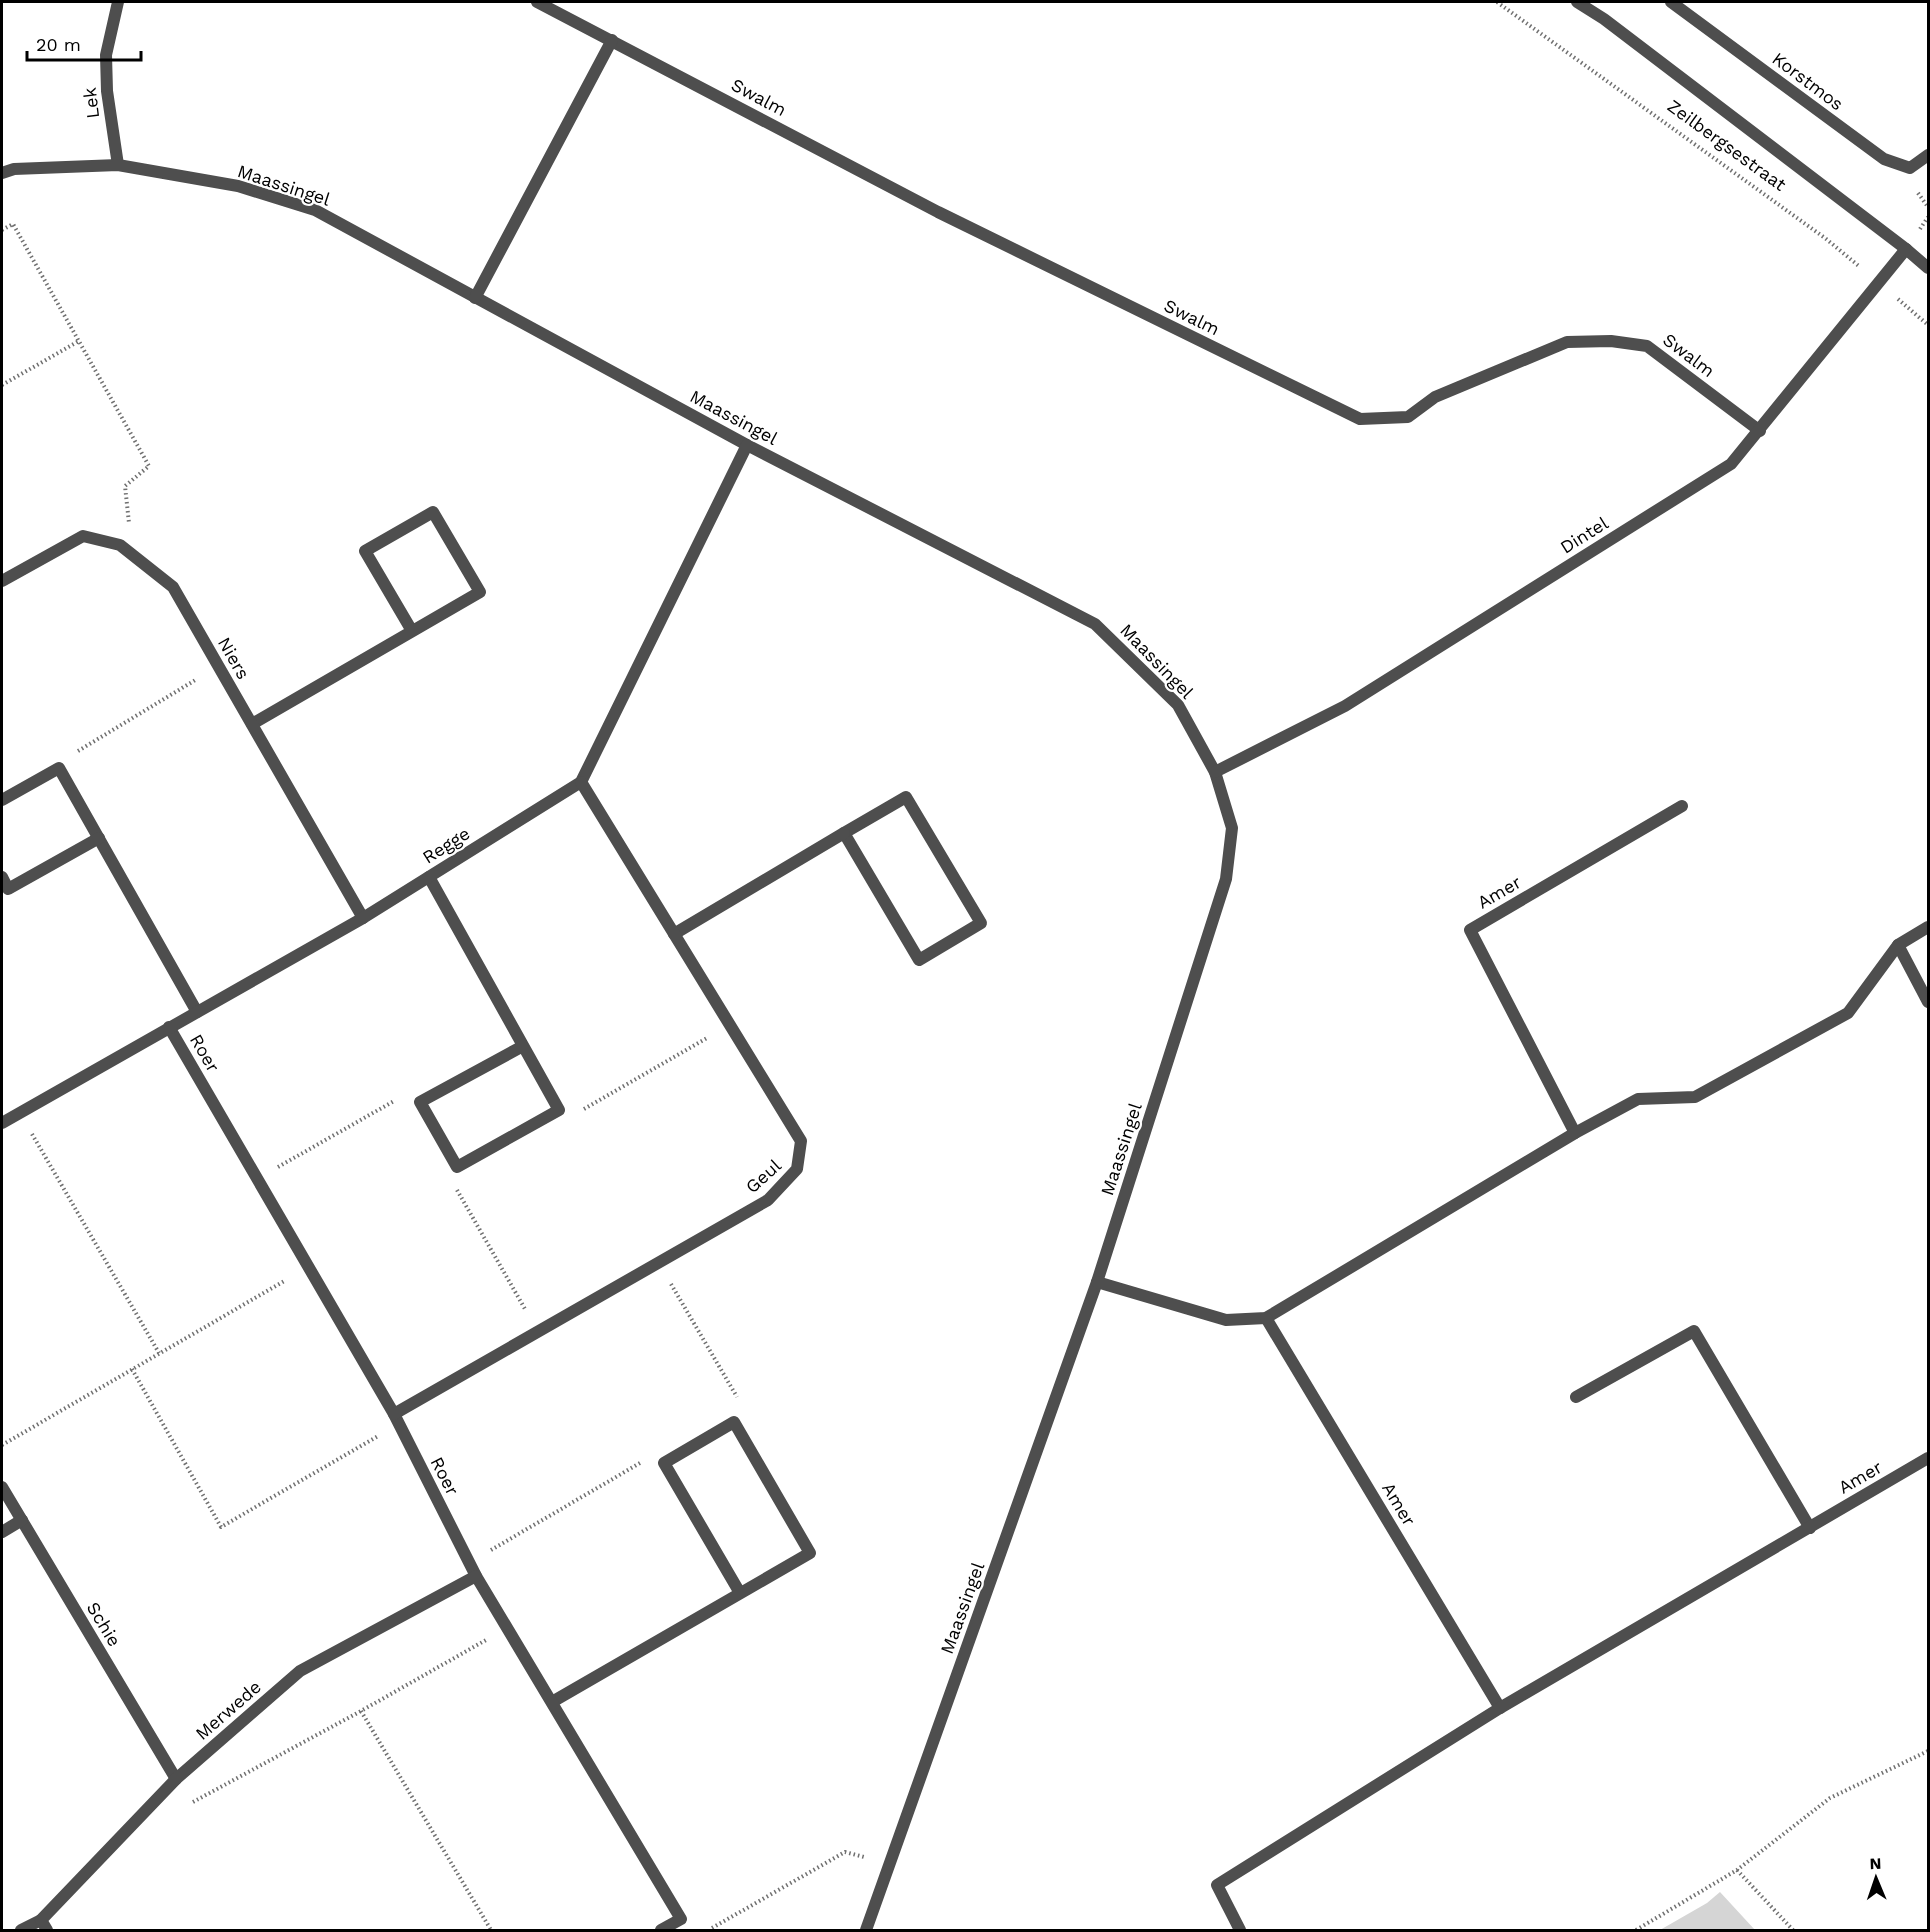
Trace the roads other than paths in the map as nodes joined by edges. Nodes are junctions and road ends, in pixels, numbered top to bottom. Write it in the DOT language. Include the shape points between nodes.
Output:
graph roads {
  1 [pos="118,2"];
  2 [pos="537,2"];
  3 [pos="1577,2"];
  4 [pos="1671,2"];
  5 [pos="612,40"];
  6 [pos="1929,155"];
  7 [pos="118,165"];
  8 [pos="2,172"];
  9 [pos="1906,249"];
  10 [pos="1929,268"];
  11 [pos="475,297"];
  12 [pos="1760,431"];
  13 [pos="747,445"];
  14 [pos="2,581"];
  15 [pos="412,631"];
  16 [pos="252,724"];
  17 [pos="1215,772"];
  18 [pos="581,782"];
  19 [pos="2,800"];
  20 [pos="1682,806"];
  21 [pos="844,833"];
  22 [pos="99,838"];
  23 [pos="429,877"];
  24 [pos="2,878"];
  25 [pos="363,918"];
  26 [pos="1929,927"];
  27 [pos="674,934"];
  28 [pos="1898,945"];
  29 [pos="1929,1002"];
  30 [pos="197,1012"];
  31 [pos="169,1028"];
  32 [pos="523,1046"];
  33 [pos="2,1123"];
  34 [pos="1575,1133"];
  35 [pos="1097,1282"];
  36 [pos="1266,1318"];
  37 [pos="1576,1397"];
  38 [pos="396,1419"];
  39 [pos="1929,1458"];
  40 [pos="2,1487"];
  41 [pos="22,1520"];
  42 [pos="1810,1527"];
  43 [pos="2,1532"];
  44 [pos="476,1576"];
  45 [pos="740,1593"];
  46 [pos="552,1702"];
  47 [pos="1500,1708"];
  48 [pos="176,1779"];
  49 [pos="44,1925"];
  50 [pos="21,1930"];
  51 [pos="661,1930"];
  52 [pos="866,1930"];
  53 [pos="1240,1930"];
  1 -- 7 [label="street, Lek" via="106,56"];
  2 -- 5 [label="street, Swalm"];
  3 -- 9 [label="street, Zeilbergsestraat"];
  4 -- 6 [label="street, Korstmos" via="1884,159 1910,168"];
  5 -- 11 [label="street"];
  5 -- 12 [label="street, Swalm" via="938,212 1360,419 1408,417 1435,398 1567,342 1611,341 1647,346"];
  7 -- 8 [label="street, Maassingel"];
  7 -- 11 [label="street, Maassingel" via="238,186 315,210"];
  9 -- 10 [label="street, Zeilbergsestraat"];
  9 -- 12 [label="street, Dintel"];
  11 -- 13 [label="street, Maassingel"];
  12 -- 17 [label="street, Dintel" via="1731,464 1346,706"];
  13 -- 17 [label="street, Maassingel" via="1095,624 1178,705"];
  13 -- 18 [label="street"];
  14 -- 16 [label="street, Niers" via="83,536 120,545 173,587"];
  15 -- 15 [label="street" via="480,591 433,512 365,551"];
  15 -- 16 [label="street"];
  16 -- 25 [label="street, Niers"];
  17 -- 35 [label="street, Maassingel" via="1232,828 1226,879"];
  18 -- 23 [label="street, Regge"];
  18 -- 27 [label="street, Geul"];
  19 -- 22 [label="street" via="59,768"];
  20 -- 34 [label="street, Amer" via="1470,930"];
  21 -- 21 [label="street" via="919,960 981,923 906,797"];
  21 -- 27 [label="street"];
  22 -- 24 [label="street" via="8,890"];
  22 -- 30 [label="street"];
  23 -- 25 [label="street, Regge"];
  23 -- 32 [label="street"];
  25 -- 30 [label="street, Regge"];
  26 -- 28 [label="street"];
  27 -- 38 [label="street, Geul" via="801,1141 797,1169 768,1200"];
  28 -- 29 [label="street"];
  28 -- 34 [label="street" via="1848,1012 1695,1097 1638,1099"];
  30 -- 31 [label="street, Regge"];
  31 -- 33 [label="street, Regge"];
  31 -- 38 [label="street, Roer"];
  32 -- 32 [label="street" via="420,1102 457,1167 559,1110"];
  34 -- 36 [label="street"];
  35 -- 36 [label="street" via="1226,1320"];
  35 -- 52 [label="street, Maassingel"];
  36 -- 47 [label="street, Amer"];
  37 -- 42 [label="street" via="1694,1331"];
  38 -- 44 [label="street, Roer"];
  39 -- 42 [label="street, Amer"];
  40 -- 41 [label="street, Schie"];
  41 -- 43 [label="street"];
  41 -- 48 [label="street, Schie"];
  42 -- 47 [label="street, Amer"];
  44 -- 46 [label="street, Roer"];
  44 -- 48 [label="street, Merwede" via="300,1671"];
  45 -- 45 [label="street" via="664,1462 734,1422 810,1553"];
  45 -- 46 [label="street"];
  46 -- 51 [label="street, Roer" via="681,1919"];
  47 -- 53 [label="street, Amer" via="1217,1885"];
  48 -- 49 [label="street, Merwede"];
  49 -- 50 [label="street, Merwede"];
}
